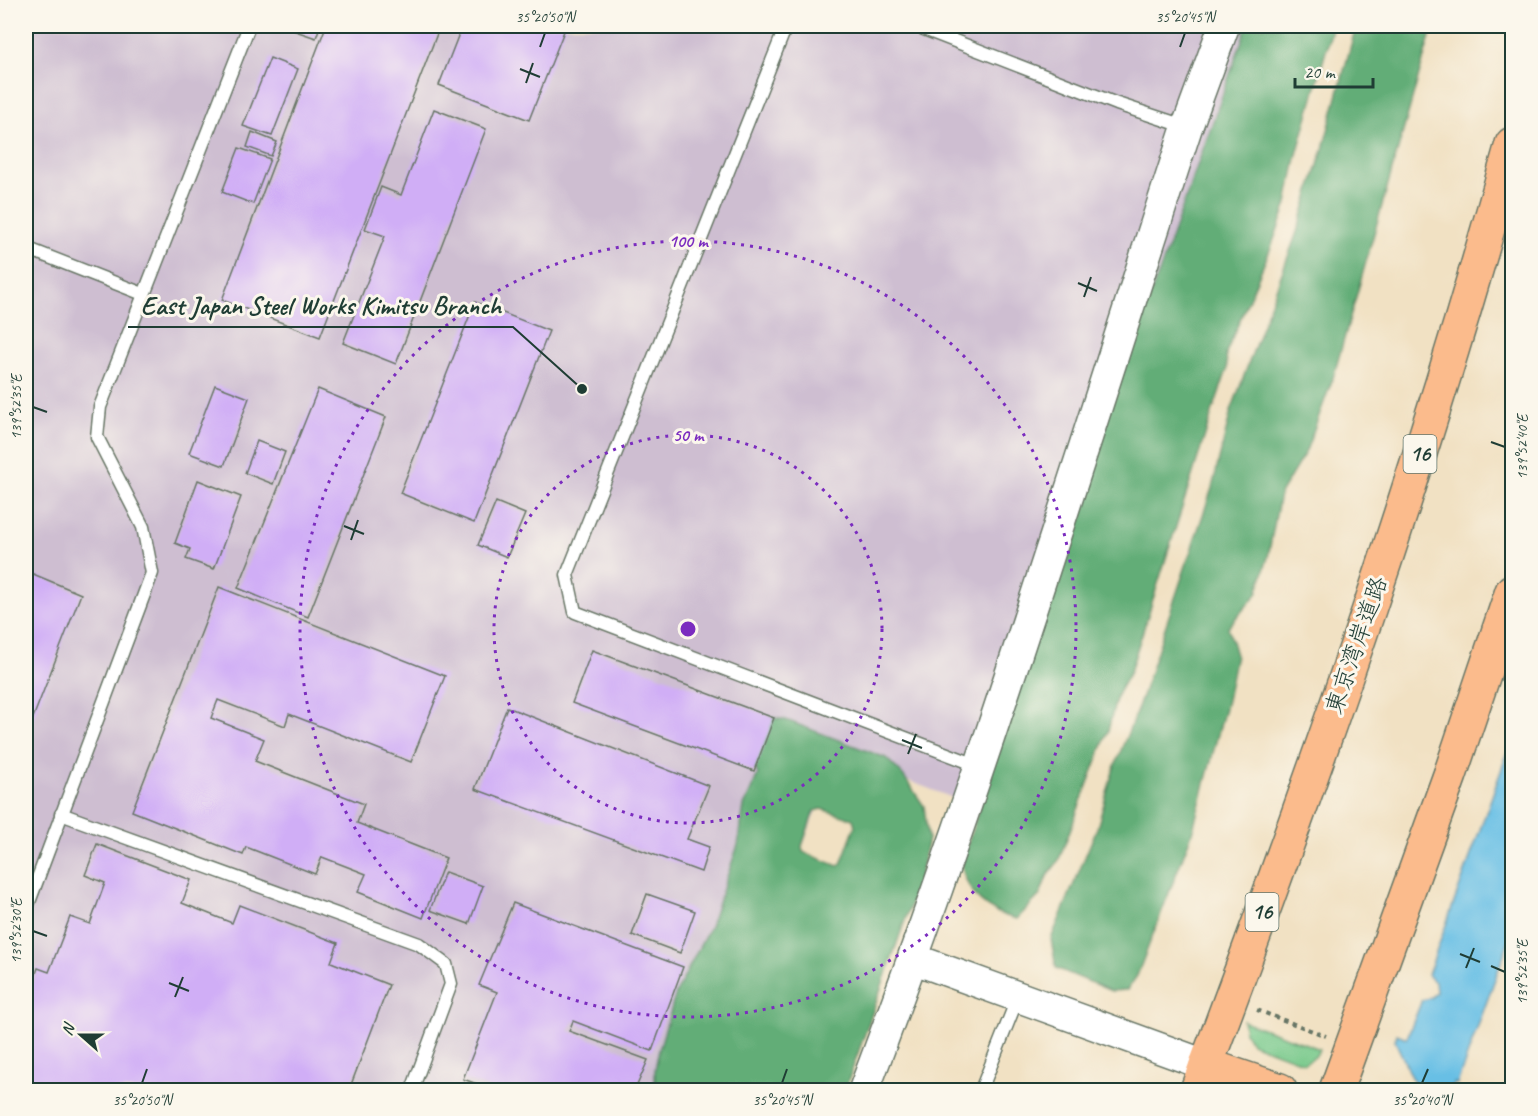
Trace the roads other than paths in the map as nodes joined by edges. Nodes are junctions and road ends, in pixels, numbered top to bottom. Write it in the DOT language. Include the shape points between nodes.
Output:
graph roads {
  1 [pos="249,26"];
  2 [pos="786,26"];
  3 [pos="915,26"];
  4 [pos="1224,26"];
  5 [pos="1187,128"];
  6 [pos="1512,144"];
  7 [pos="26,248"];
  8 [pos="143,294"];
  9 [pos="1512,591"];
  10 [pos="980,766"];
  11 [pos="61,814"];
  12 [pos="26,910"];
  13 [pos="914,959"];
  14 [pos="1019,996"];
  15 [pos="1202,1078"];
  16 [pos="412,1090"];
  17 [pos="864,1090"];
  18 [pos="981,1090"];
  19 [pos="1280,1090"];
  20 [pos="1336,1090"];
  1 -- 8 [label="lane"];
  2 -- 10 [label="lane" via="567,575 575,612"];
  3 -- 5 [label="lane"];
  4 -- 5 [label="street"];
  5 -- 10 [label="street"];
  6 -- 15 [label="highway, 東京湾岸道路 / 16" via="1481,258 1402,510"];
  7 -- 8 [label="lane"];
  8 -- 11 [label="lane" via="100,407 97,437 142,527 152,573"];
  9 -- 20 [label="highway"];
  10 -- 13 [label="street"];
  11 -- 12 [label="lane"];
  11 -- 16 [label="lane" via="419,944 446,964 451,984"];
  13 -- 14 [label="street"];
  13 -- 17 [label="street"];
  14 -- 15 [label="street"];
  14 -- 18 [label="lane"];
  15 -- 19 [label="highway"];
}
